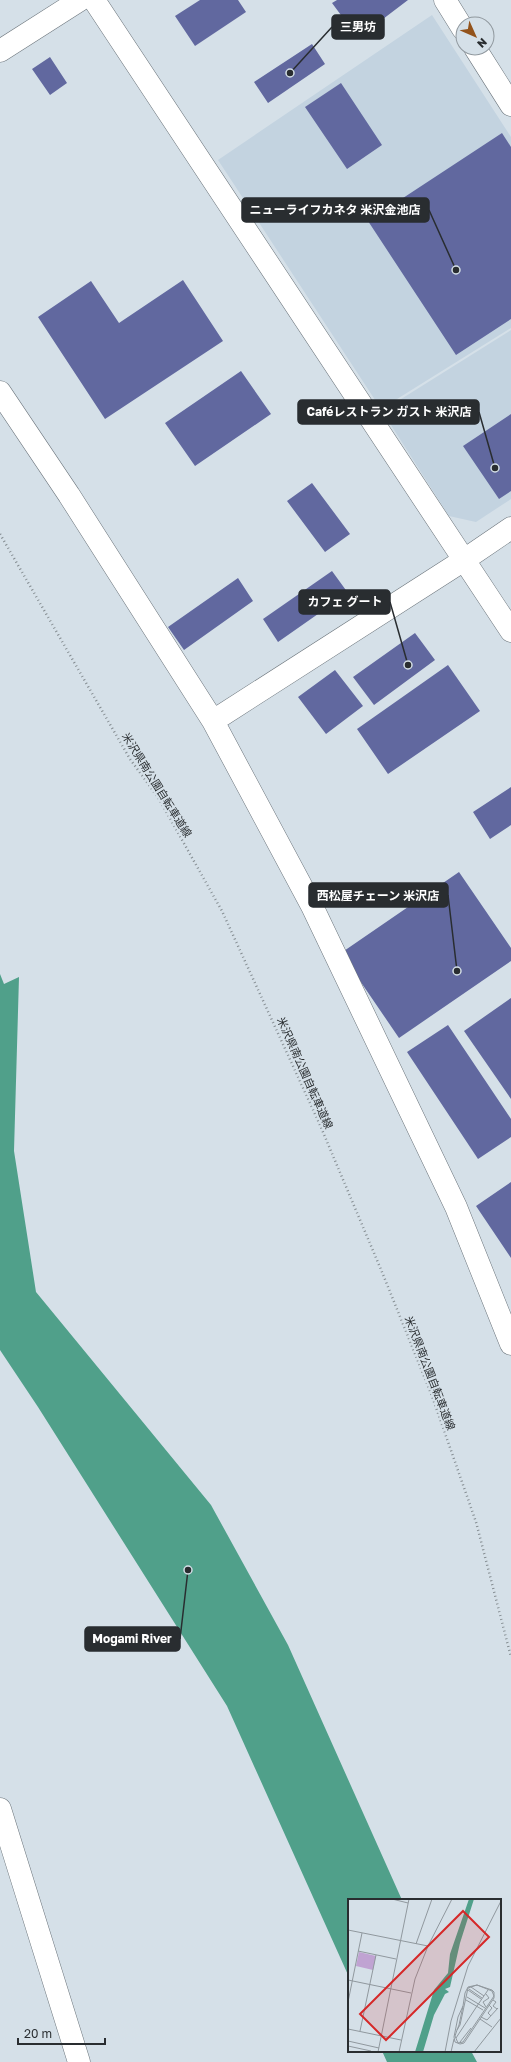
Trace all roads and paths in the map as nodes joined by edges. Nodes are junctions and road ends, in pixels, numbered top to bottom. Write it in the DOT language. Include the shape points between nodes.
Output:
graph roads {
  1 [pos="80,0"];
  2 [pos="94,0"];
  3 [pos="445,0"];
  4 [pos="455,16"];
  5 [pos="0,51"];
  6 [pos="480,56"];
  7 [pos="511,105"];
  8 [pos="0,392"];
  9 [pos="511,528"];
  10 [pos="0,534"];
  11 [pos="464,560"];
  12 [pos="511,630"];
  13 [pos="213,721"];
  14 [pos="511,1344"];
  15 [pos="511,1657"];
  16 [pos="0,1809"];
  17 [pos="79,2062"];
  1 -- 5 [label="street"];
  2 -- 11 [label="street"];
  3 -- 4 [label="street"];
  6 -- 7 [label="street"];
  8 -- 13 [label="street"];
  9 -- 11 [label="street"];
  10 -- 15 [label="path, 米沢県南公園自転車道線" via="130,759 159,799 222,911 313,1110 432,1396 476,1522"];
  11 -- 12 [label="street"];
  11 -- 13 [label="street"];
  13 -- 14 [label="street" via="319,920 456,1207"];
  16 -- 17 [label="street"];
}
